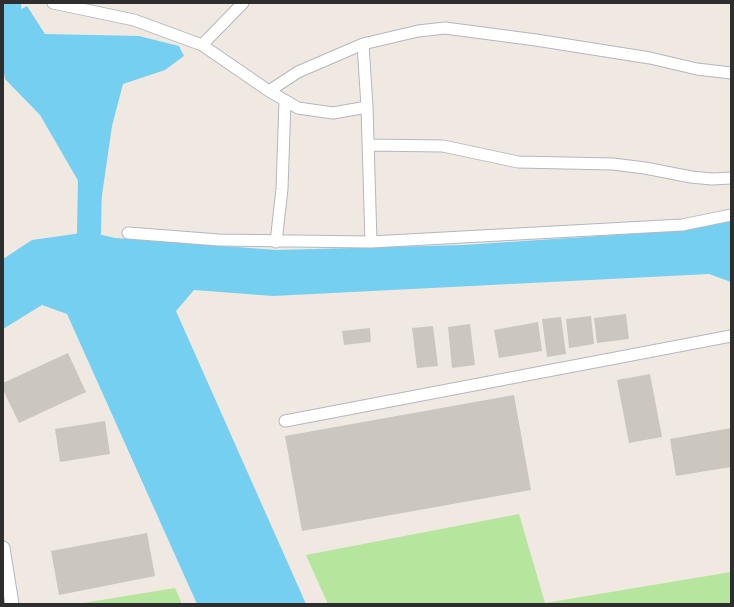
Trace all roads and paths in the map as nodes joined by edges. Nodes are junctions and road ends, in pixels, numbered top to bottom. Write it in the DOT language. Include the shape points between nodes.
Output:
graph roads {
  1 [pos="53,3"];
  2 [pos="243,3"];
  3 [pos="363,44"];
  4 [pos="202,45"];
  5 [pos="731,73"];
  6 [pos="269,90"];
  7 [pos="285,101"];
  8 [pos="367,107"];
  9 [pos="368,145"];
  10 [pos="731,178"];
  11 [pos="731,216"];
  12 [pos="128,233"];
  13 [pos="276,242"];
  14 [pos="371,242"];
  15 [pos="731,336"];
  16 [pos="285,421"];
  17 [pos="3,548"];
  18 [pos="12,604"];
  1 -- 4 [label="street" via="134,20"];
  2 -- 4 [label="street"];
  3 -- 5 [label="street" via="418,31 452,29 650,58 697,69"];
  3 -- 6 [label="street" via="298,72"];
  3 -- 8 [label="street"];
  4 -- 6 [label="street"];
  6 -- 7 [label="street"];
  7 -- 8 [label="street" via="298,108 333,113"];
  7 -- 13 [label="street" via="282,189"];
  8 -- 9 [label="street"];
  9 -- 10 [label="street" via="443,146 518,162 613,164 691,177"];
  9 -- 14 [label="street"];
  11 -- 14 [label="street" via="659,227"];
  12 -- 13 [label="street"];
  13 -- 14 [label="street"];
  15 -- 16 [label="street"];
  17 -- 18 [label="street"];
}
